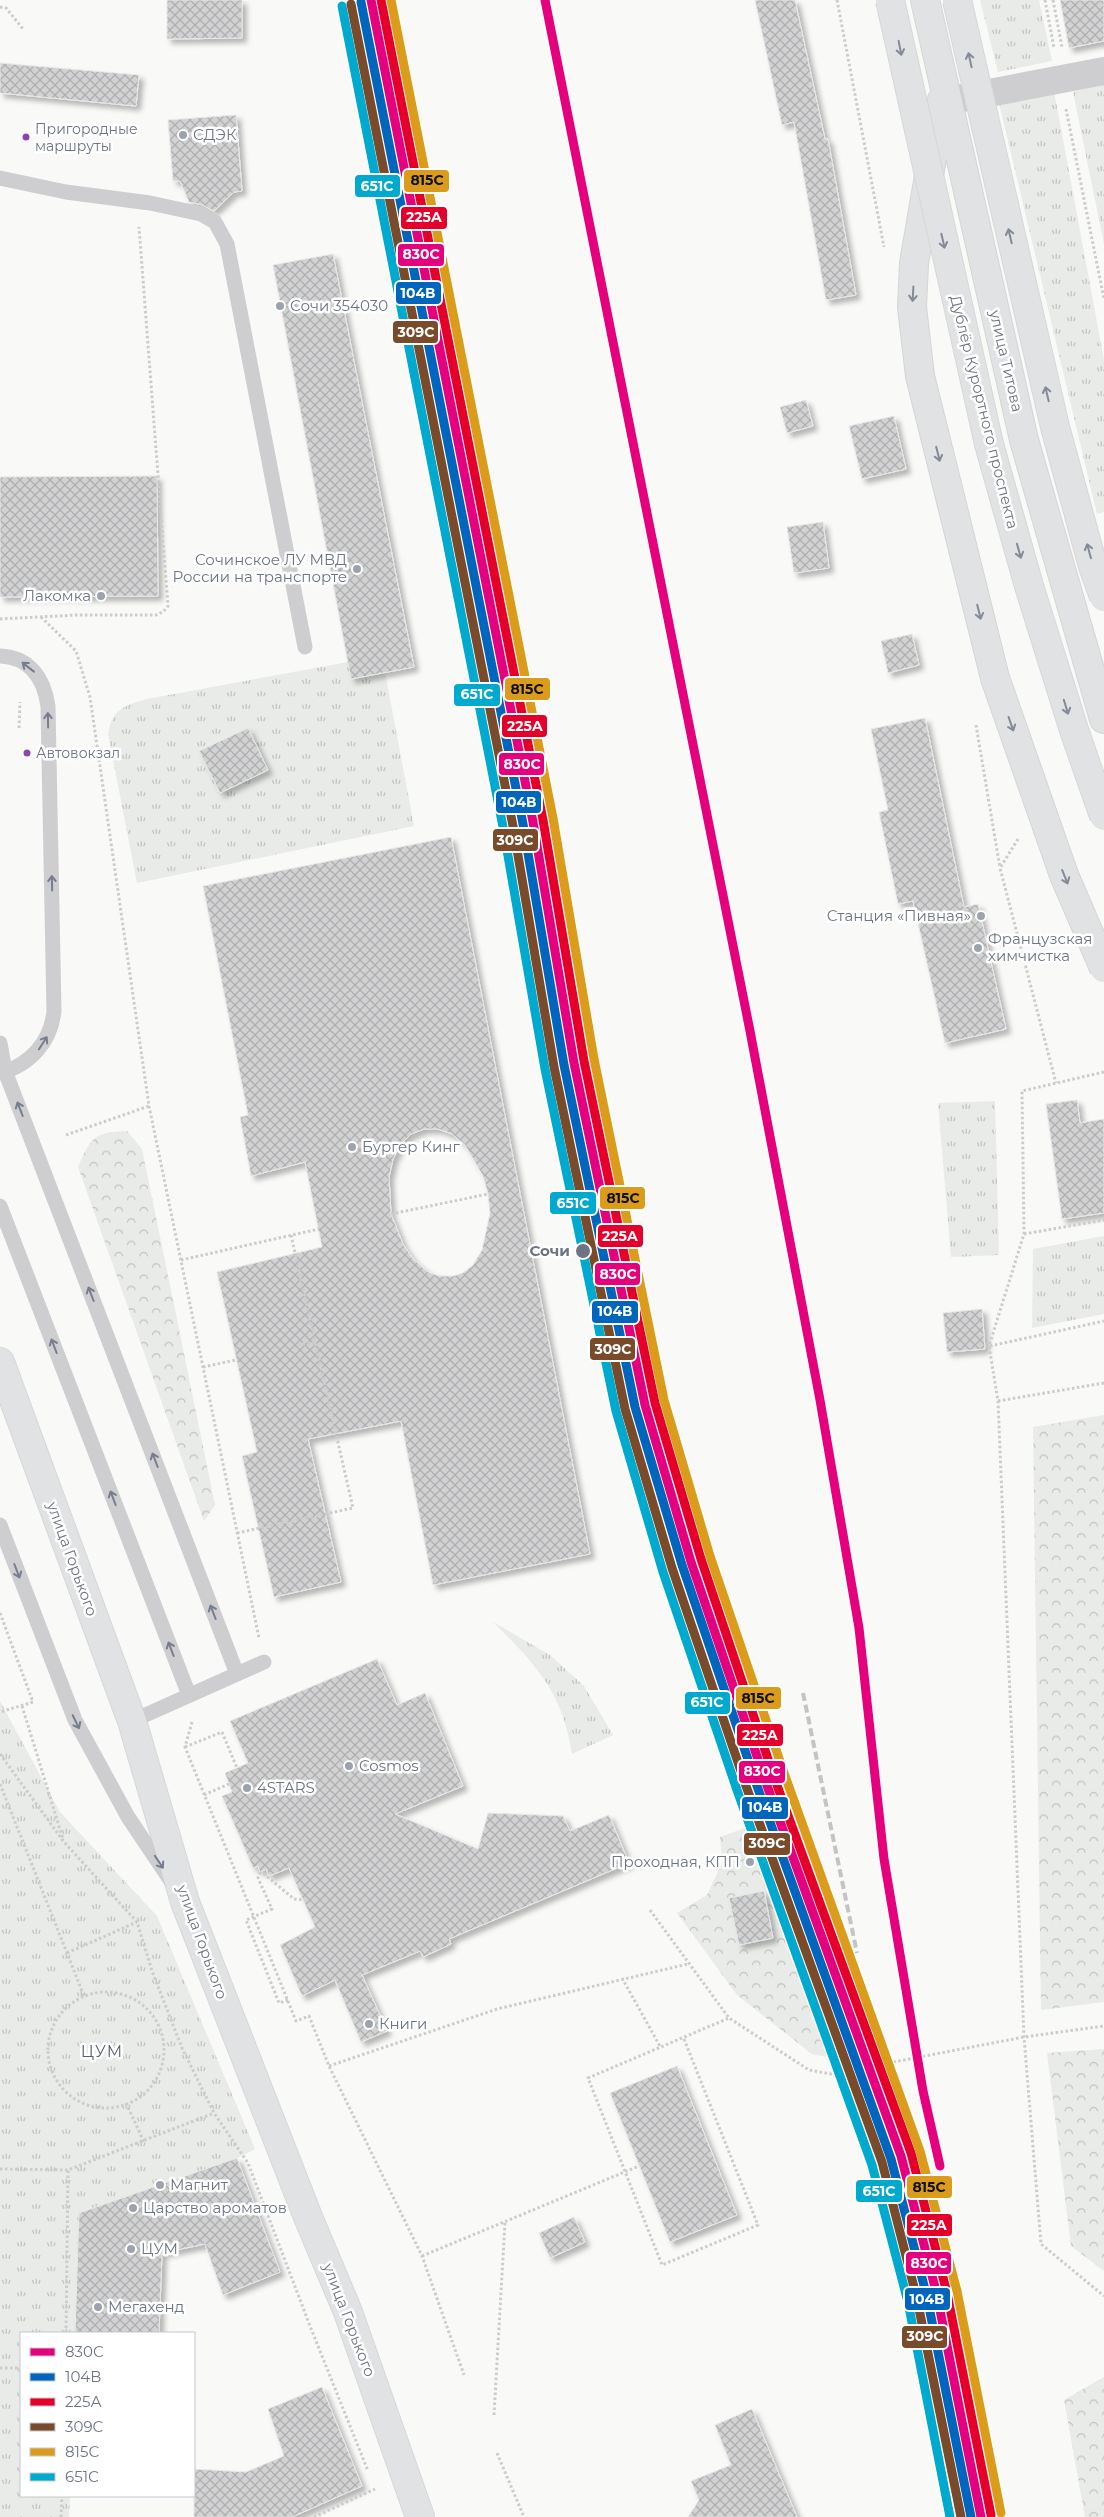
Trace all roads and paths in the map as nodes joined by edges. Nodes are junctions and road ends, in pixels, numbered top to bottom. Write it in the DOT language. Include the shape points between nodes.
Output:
graph roads {
  1 [pos="890,0"];
  2 [pos="925,0"];
  3 [pos="958,0"];
  4 [pos="1045,0"];
  5 [pos="1053,0"];
  6 [pos="0,7"];
  7 [pos="23,29"];
  8 [pos="1063,51"];
  9 [pos="1104,71"];
  10 [pos="1060,80"];
  11 [pos="946,96"];
  12 [pos="0,178"];
  13 [pos="137,202"];
  14 [pos="1104,299"];
  15 [pos="1104,597"];
  16 [pos="40,617"];
  17 [pos="0,618"];
  18 [pos="305,647"];
  19 [pos="0,656"];
  20 [pos="20,701"];
  21 [pos="1104,719"];
  22 [pos="19,728"];
  23 [pos="1104,816"];
  24 [pos="1020,836"];
  25 [pos="1104,968"];
  26 [pos="0,1043"];
  27 [pos="2,1070"];
  28 [pos="1104,1072"];
  29 [pos="1056,1083"];
  30 [pos="149,1106"];
  31 [pos="66,1135"];
  32 [pos="488,1194"];
  33 [pos="0,1206"];
  34 [pos="391,1214"];
  35 [pos="1104,1220"];
  36 [pos="318,1229"];
  37 [pos="1024,1234"];
  38 [pos="291,1235"];
  39 [pos="181,1260"];
  40 [pos="1104,1320"];
  41 [pos="314,1342"];
  42 [pos="299,1346"];
  43 [pos="989,1346"];
  44 [pos="236,1360"];
  45 [pos="0,1362"];
  46 [pos="203,1367"];
  47 [pos="1104,1383"];
  48 [pos="5,1401"];
  49 [pos="998,1401"];
  50 [pos="0,1525"];
  51 [pos="237,1533"];
  52 [pos="0,1613"];
  53 [pos="264,1662"];
  54 [pos="237,1674"];
  55 [pos="189,1695"];
  56 [pos="22,1706"];
  57 [pos="0,1712"];
  58 [pos="132,1721"];
  59 [pos="0,1754"];
  60 [pos="237,1768"];
  61 [pos="0,1784"];
  62 [pos="229,1784"];
  63 [pos="204,1795"];
  64 [pos="64,1842"];
  65 [pos="303,1900"];
  66 [pos="186,1902"];
  67 [pos="650,1910"];
  68 [pos="254,1917"];
  69 [pos="137,1922"];
  70 [pos="67,1953"];
  71 [pos="688,1964"];
  72 [pos="622,1978"];
  73 [pos="84,1996"];
  74 [pos="288,2000"];
  75 [pos="729,2018"];
  76 [pos="1104,2026"];
  77 [pos="1024,2037"];
  78 [pos="684,2039"];
  79 [pos="661,2048"];
  80 [pos="329,2066"];
  81 [pos="126,2103"];
  82 [pos="214,2114"];
  83 [pos="144,2142"];
  84 [pos="639,2166"];
  85 [pos="0,2169"];
  86 [pos="68,2170"];
  87 [pos="625,2172"];
  88 [pos="505,2222"];
  89 [pos="422,2256"];
  90 [pos="1104,2296"];
  91 [pos="66,2332"];
  92 [pos="0,2368"];
  93 [pos="20,2368"];
  94 [pos="464,2375"];
  95 [pos="494,2415"];
  96 [pos="497,2453"];
  97 [pos="368,2472"];
  98 [pos="372,2481"];
  99 [pos="62,2497"];
  100 [pos="415,2515"];
  101 [pos="61,2517"];
  102 [pos="314,2517"];
  103 [pos="524,2517"];
  1 -- 23 [label="main road, Дублёр Курортного проспекта, one-way, bridge" via="989,444 1029,586"];
  2 -- 11 [label="main road, улица Титова"];
  15 -- 3 [label="main road, one-way, bridge" via="1054,427"];
  4 -- 10 [label="path"];
  5 -- 8 [label="path"];
  6 -- 7 [label="path" via="6,8"];
  9 -- 10 [label="street"];
  10 -- 11 [label="street"];
  10 -- 14 [label="path"];
  11 -- 21 [label="main road, улица Титова" via="1024,440"];
  11 -- 25 [label="main road, one-way, bridge" via="916,254 912,307 920,376 996,678 1064,875"];
  12 -- 13 [label="lane"];
  13 -- 16 [label="path" via="168,606 156,614"];
  13 -- 18 [label="lane" via="201,214 215,222 227,244"];
  16 -- 17 [label="path"];
  16 -- 30 [label="path" via="76,651 90,697"];
  27 -- 19 [label="lane, one-way" via="22,1064 41,1047 54,1011 46,691 30,666 17,659"];
  20 -- 22 [label="path"];
  24 -- 29 [label="path" via="1000,868"];
  26 -- 27 [label="lane"];
  54 -- 27 [label="lane, one-way"];
  28 -- 29 [label="path"];
  29 -- 37 [label="path" via="1022,1091"];
  30 -- 31 [label="path"];
  30 -- 39 [label="path"];
  32 -- 34 [label="path"];
  55 -- 33 [label="lane, one-way"];
  35 -- 37 [label="path"];
  36 -- 38 [label="path"];
  37 -- 43 [label="path"];
  38 -- 39 [label="path"];
  38 -- 41 [label="path"];
  39 -- 46 [label="path"];
  40 -- 43 [label="path"];
  41 -- 42 [label="path"];
  41 -- 51 [label="path" via="353,1508"];
  43 -- 49 [label="path"];
  44 -- 46 [label="path"];
  45 -- 48 [label="main road, улица Горького"];
  46 -- 51 [label="path"];
  47 -- 49 [label="path"];
  48 -- 58 [label="main road, улица Горького"];
  49 -- 77 [label="path"];
  50 -- 66 [label="lane, one-way" via="74,1720 128,1817"];
  51 -- 53 [label="path"];
  52 -- 56 [label="path" via="33,1702"];
  53 -- 54 [label="lane"];
  54 -- 55 [label="lane"];
  55 -- 58 [label="lane"];
  56 -- 57 [label="path"];
  56 -- 64 [label="path"];
  58 -- 66 [label="main road, улица Горького"];
  59 -- 64 [label="path"];
  60 -- 63 [label="path" via="222,1732 184,1748"];
  61 -- 70 [label="path"];
  62 -- 63 [label="path"];
  63 -- 68 [label="path"];
  64 -- 69 [label="path"];
  65 -- 68 [label="path" via="294,1899 260,1873 258,1878 272,1909"];
  66 -- 100 [label="main road, улица Горького" via="348,2312"];
  67 -- 71 [label="path"];
  68 -- 74 [label="path"];
  68 -- 74 [label="path" via="246,1920 279,2003"];
  69 -- 70 [label="path"];
  69 -- 82 [label="path" via="182,2048"];
  70 -- 73 [label="path"];
  71 -- 72 [label="path"];
  71 -- 75 [label="path"];
  72 -- 79 [label="path"];
  72 -- 80 [label="path" via="497,2009"];
  73 -- 81 [label="path" via="66,2008 53,2026 48,2048 52,2070 64,2089 82,2102 104,2107"];
  73 -- 81 [label="path" via="107,1992 129,1997 147,2010 160,2029 163,2051 158,2073 145,2091"];
  74 -- 80 [label="path" via="296,2022 309,2016"];
  75 -- 77 [label="path" via="809,2070 831,2074"];
  75 -- 78 [label="path"];
  76 -- 77 [label="path"];
  77 -- 90 [label="path" via="1042,2244"];
  78 -- 79 [label="path"];
  78 -- 87 [label="path" via="758,2225 662,2265"];
  79 -- 87 [label="path" via="588,2078"];
  80 -- 89 [label="path"];
  81 -- 83 [label="path"];
  82 -- 83 [label="path"];
  82 -- 97 [label="path" via="248,2163"];
  83 -- 86 [label="path"];
  84 -- 87 [label="path"];
  85 -- 86 [label="path"];
  86 -- 91 [label="path"];
  87 -- 88 [label="path"];
  88 -- 89 [label="path"];
  88 -- 95 [label="path"];
  89 -- 94 [label="path"];
  92 -- 93 [label="path"];
  96 -- 103 [label="path"];
  98 -- 102 [label="path" via="376,2490"];
  99 -- 101 [label="path"];
}
